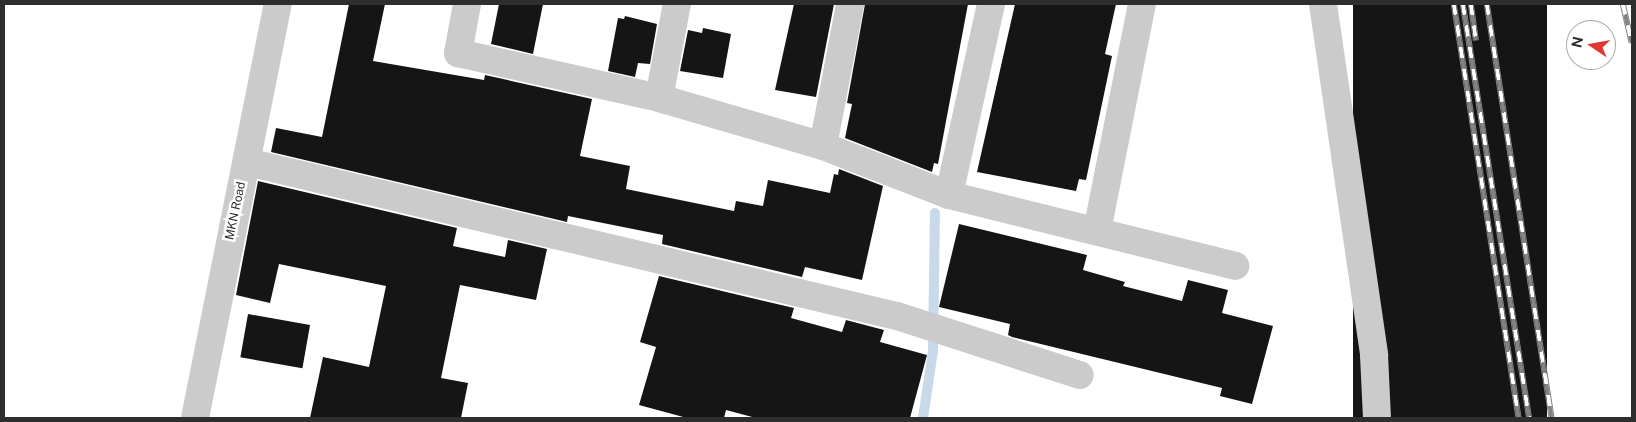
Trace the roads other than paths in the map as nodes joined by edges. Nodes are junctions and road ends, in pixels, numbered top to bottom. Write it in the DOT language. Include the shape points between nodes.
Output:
graph roads {
  1 [pos="278,4"];
  2 [pos="468,4"];
  3 [pos="677,4"];
  4 [pos="850,4"];
  5 [pos="991,4"];
  6 [pos="1142,4"];
  7 [pos="1323,4"];
  8 [pos="659,98"];
  9 [pos="823,146"];
  10 [pos="247,162"];
  11 [pos="949,194"];
  12 [pos="1097,231"];
  13 [pos="1235,266"];
  14 [pos="1080,375"];
  15 [pos="195,418"];
  16 [pos="1377,418"];
  1 -- 10 [label="street, MKN Road"];
  2 -- 8 [label="street" via="458,53"];
  3 -- 8 [label="street"];
  4 -- 9 [label="street"];
  5 -- 11 [label="street"];
  6 -- 12 [label="street"];
  7 -- 16 [label="street" via="1374,355"];
  8 -- 9 [label="street"];
  9 -- 11 [label="street"];
  10 -- 14 [label="street" via="897,316"];
  10 -- 15 [label="street, MKN Road"];
  11 -- 12 [label="street"];
  12 -- 13 [label="street"];
}
